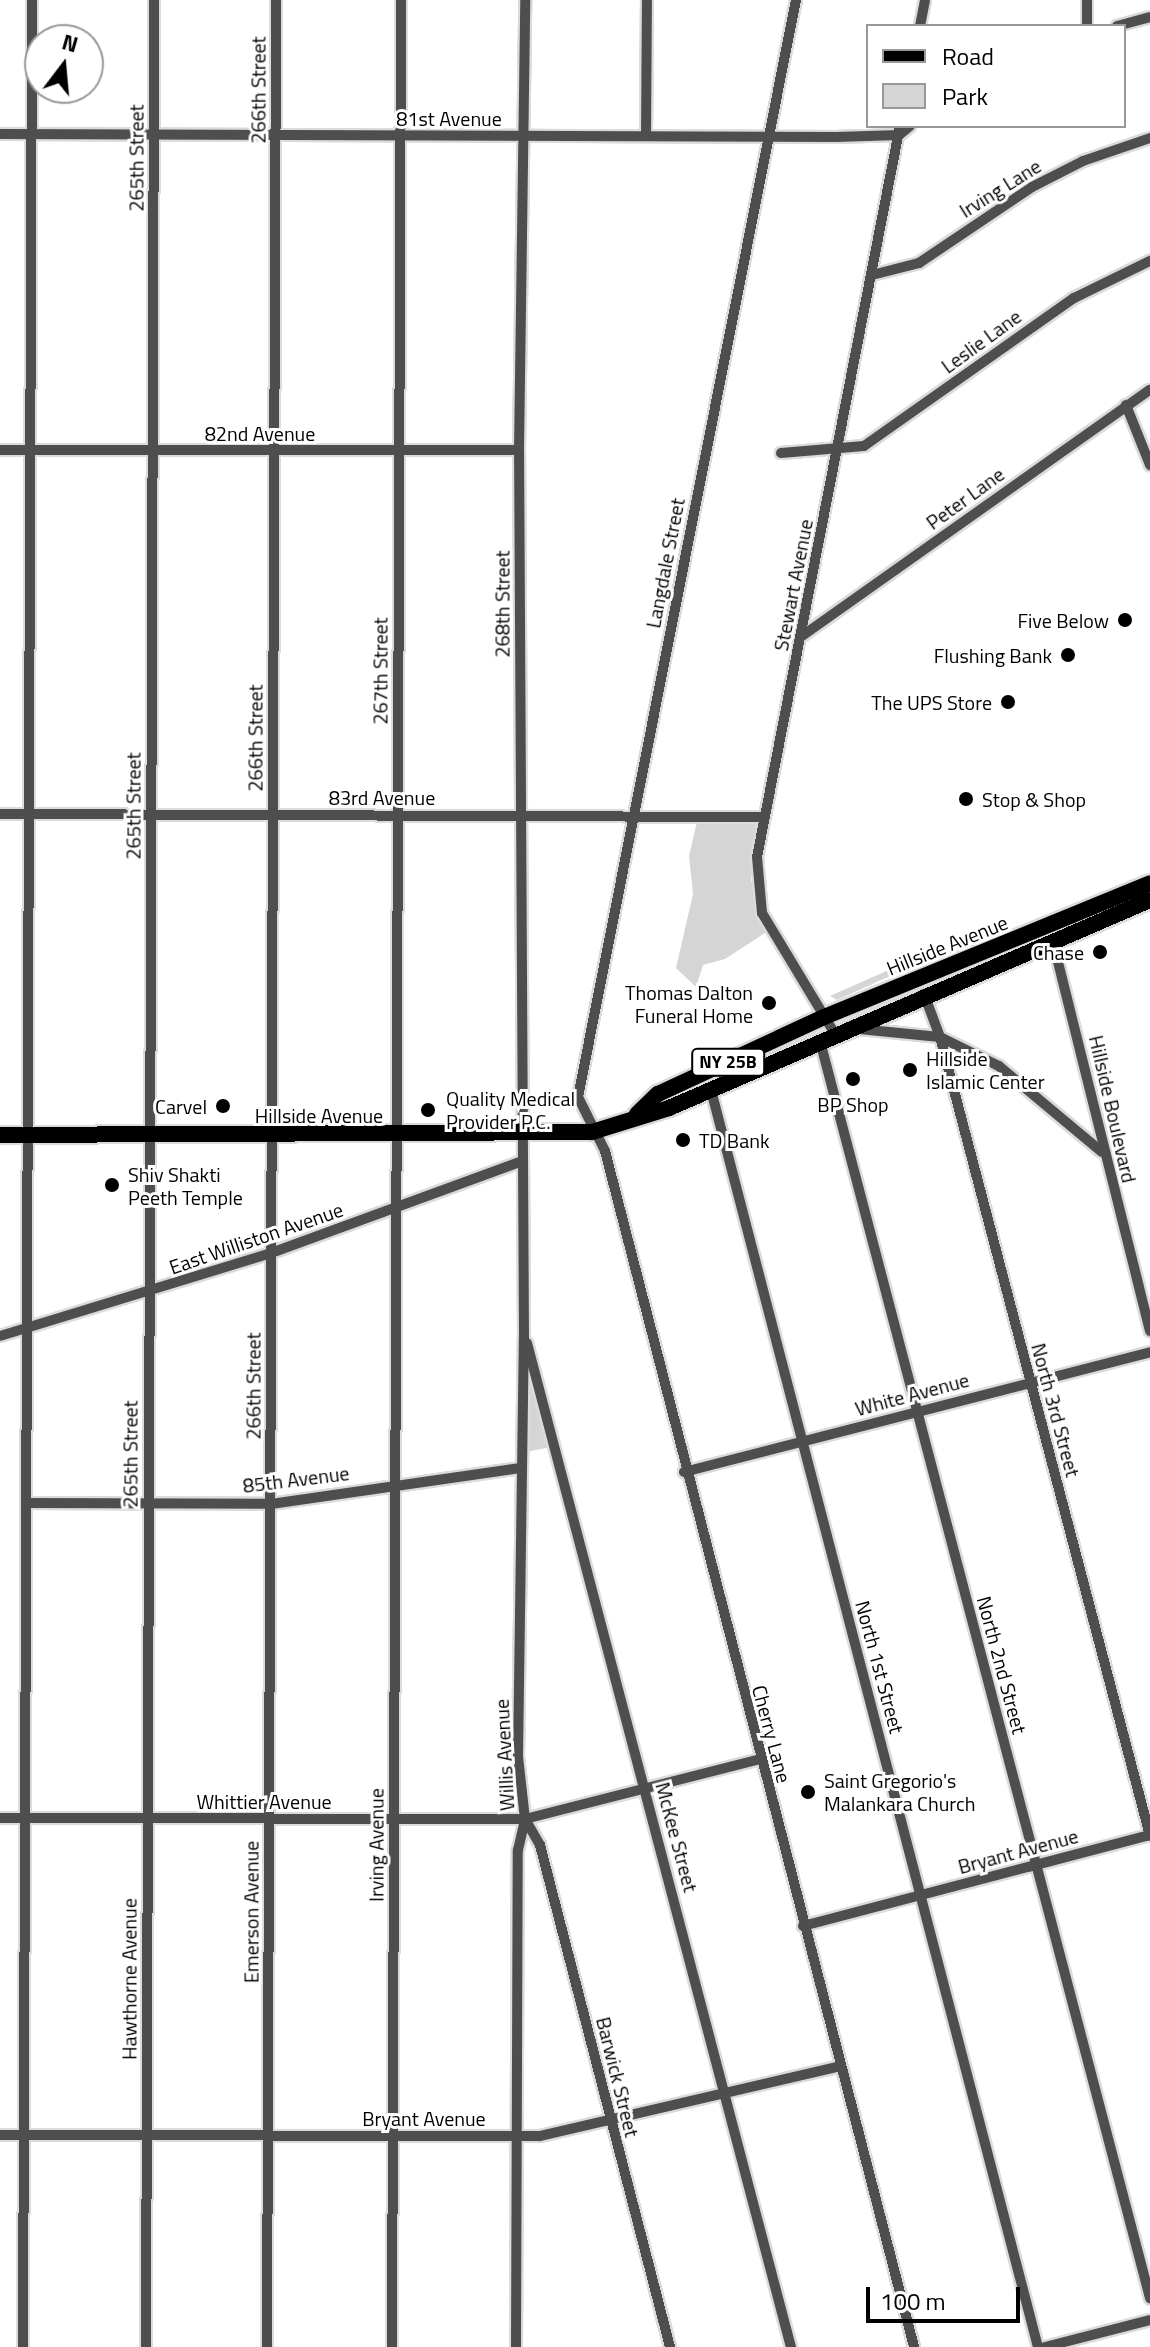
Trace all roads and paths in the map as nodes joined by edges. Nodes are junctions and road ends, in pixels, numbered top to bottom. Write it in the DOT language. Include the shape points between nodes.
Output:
graph roads {
  1 [pos="32,0"];
  2 [pos="154,0"];
  3 [pos="276,0"];
  4 [pos="401,0"];
  5 [pos="525,0"];
  6 [pos="647,0"];
  7 [pos="796,0"];
  8 [pos="925,0"];
  9 [pos="1087,0"];
  10 [pos="1150,17"];
  11 [pos="920,24"];
  12 [pos="1087,24"];
  13 [pos="1124,24"];
  14 [pos="900,130"];
  15 [pos="0,134"];
  16 [pos="32,134"];
  17 [pos="154,134"];
  18 [pos="276,135"];
  19 [pos="400,135"];
  20 [pos="524,136"];
  21 [pos="646,136"];
  22 [pos="769,137"];
  23 [pos="1150,138"];
  24 [pos="1150,261"];
  25 [pos="872,275"];
  26 [pos="1150,390"];
  27 [pos="1126,405"];
  28 [pos="0,450"];
  29 [pos="519,450"];
  30 [pos="30,451"];
  31 [pos="152,451"];
  32 [pos="274,451"];
  33 [pos="399,452"];
  34 [pos="837,452"];
  35 [pos="781,453"];
  36 [pos="1150,465"];
  37 [pos="802,636"];
  38 [pos="0,814"];
  39 [pos="30,814"];
  40 [pos="151,814"];
  41 [pos="273,815"];
  42 [pos="397,815"];
  43 [pos="522,816"];
  44 [pos="633,816"];
  45 [pos="763,817"];
  46 [pos="1150,883"];
  47 [pos="1150,900"];
  48 [pos="1053,942"];
  49 [pos="924,994"];
  50 [pos="824,1017"];
  51 [pos="833,1035"];
  52 [pos="940,1037"];
  53 [pos="711,1090"];
  54 [pos="636,1115"];
  55 [pos="592,1132"];
  56 [pos="0,1135"];
  57 [pos="28,1135"];
  58 [pos="272,1135"];
  59 [pos="396,1135"];
  60 [pos="521,1135"];
  61 [pos="150,1136"];
  62 [pos="1102,1152"];
  63 [pos="520,1162"];
  64 [pos="520,1209"];
  65 [pos="396,1210"];
  66 [pos="271,1253"];
  67 [pos="149,1293"];
  68 [pos="27,1329"];
  69 [pos="1150,1331"];
  70 [pos="0,1336"];
  71 [pos="524,1337"];
  72 [pos="395,1342"];
  73 [pos="1150,1352"];
  74 [pos="1029,1382"];
  75 [pos="917,1411"];
  76 [pos="803,1441"];
  77 [pos="520,1468"];
  78 [pos="684,1472"];
  79 [pos="271,1477"];
  80 [pos="395,1484"];
  81 [pos="27,1503"];
  82 [pos="148,1504"];
  83 [pos="271,1504"];
  84 [pos="147,1612"];
  85 [pos="760,1759"];
  86 [pos="646,1788"];
  87 [pos="0,1818"];
  88 [pos="26,1818"];
  89 [pos="147,1819"];
  90 [pos="525,1819"];
  91 [pos="270,1820"];
  92 [pos="394,1820"];
  93 [pos="1150,1835"];
  94 [pos="1036,1865"];
  95 [pos="921,1895"];
  96 [pos="803,1926"];
  97 [pos="840,2066"];
  98 [pos="725,2094"];
  99 [pos="612,2123"];
  100 [pos="0,2135"];
  101 [pos="24,2135"];
  102 [pos="146,2135"];
  103 [pos="268,2135"];
  104 [pos="517,2135"];
  105 [pos="393,2136"];
  106 [pos="1150,2298"];
  107 [pos="1150,2320"];
  108 [pos="23,2347"];
  109 [pos="146,2347"];
  110 [pos="267,2347"];
  111 [pos="392,2347"];
  112 [pos="516,2347"];
  113 [pos="670,2347"];
  114 [pos="791,2347"];
  115 [pos="914,2347"];
  116 [pos="1038,2347"];
  117 [pos="1045,2347"];
  1 -- 16 [label="street"];
  2 -- 17 [label="street, 265th Street"];
  3 -- 18 [label="street, 266th Street"];
  4 -- 19 [label="street, 267th Street"];
  5 -- 20 [label="street, 268th Street"];
  6 -- 21 [label="street"];
  7 -- 22 [label="street, Langdale Street"];
  8 -- 11 [label="street"];
  9 -- 12 [label="street"];
  10 -- 13 [label="street"];
  14 -- 22 [label="street, 81st Avenue"];
  14 -- 25 [label="street, Stewart Avenue"];
  15 -- 16 [label="street, 81st Avenue"];
  16 -- 17 [label="street, 81st Avenue"];
  16 -- 30 [label="street"];
  17 -- 18 [label="street, 81st Avenue"];
  17 -- 31 [label="street, 265th Street"];
  18 -- 19 [label="street, 81st Avenue"];
  18 -- 32 [label="street, 266th Street"];
  19 -- 20 [label="street, 81st Avenue"];
  19 -- 33 [label="street, 267th Street"];
  20 -- 21 [label="street, 81st Avenue"];
  20 -- 29 [label="street, 268th Street"];
  21 -- 22 [label="street, 81st Avenue"];
  22 -- 44 [label="street, Langdale Street"];
  23 -- 25 [label="street, Irving Lane" via="1083,161 1032,187 919,263"];
  24 -- 34 [label="street, Leslie Lane" via="1074,298 864,446"];
  25 -- 34 [label="street, Stewart Avenue"];
  26 -- 27 [label="street, Peter Lane"];
  27 -- 36 [label="street"];
  27 -- 37 [label="street, Peter Lane"];
  28 -- 30 [label="street, 82nd Avenue"];
  29 -- 33 [label="street, 82nd Avenue"];
  29 -- 43 [label="street, 268th Street"];
  30 -- 31 [label="street, 82nd Avenue"];
  30 -- 39 [label="street"];
  31 -- 32 [label="street, 82nd Avenue"];
  31 -- 40 [label="street, 265th Street"];
  32 -- 33 [label="street, 82nd Avenue"];
  32 -- 41 [label="street, 266th Street"];
  33 -- 42 [label="street, 267th Street"];
  34 -- 35 [label="street"];
  34 -- 37 [label="street, Stewart Avenue"];
  37 -- 45 [label="street, Stewart Avenue"];
  38 -- 39 [label="street, 83rd Avenue"];
  39 -- 40 [label="street, 83rd Avenue"];
  39 -- 57 [label="street"];
  40 -- 41 [label="street, 83rd Avenue"];
  40 -- 61 [label="street, 265th Street"];
  41 -- 42 [label="street, 83rd Avenue"];
  41 -- 58 [label="street, 266th Street"];
  42 -- 43 [label="street, 83rd Avenue"];
  42 -- 59 [label="street, 267th Street"];
  43 -- 44 [label="street, 83rd Avenue"];
  43 -- 60 [label="street, 268th Street"];
  44 -- 45 [label="street, 83rd Avenue"];
  44 -- 55 [label="street, Langdale Street" via="578,1097"];
  45 -- 50 [label="street, Stewart Avenue" via="756,875 762,913"];
  46 -- 50 [label="main road, Hillside Avenue / NY 25B"];
  47 -- 48 [label="main road, Hillside Avenue / NY 25B"];
  48 -- 49 [label="main road, Hillside Avenue / NY 25B"];
  48 -- 62 [label="street, Hillside Boulevard" via="1096,1105"];
  49 -- 51 [label="main road, Hillside Avenue / NY 25B"];
  49 -- 52 [label="street, North 3rd Street"];
  50 -- 51 [label="street, Stewart Avenue"];
  50 -- 54 [label="main road, Hillside Avenue / NY 25B" via="658,1094"];
  51 -- 52 [label="street"];
  51 -- 53 [label="main road, Hillside Avenue / NY 25B"];
  51 -- 75 [label="street, North 2nd Street"];
  52 -- 62 [label="street" via="1026,1083"];
  52 -- 74 [label="street, North 3rd Street"];
  53 -- 54 [label="main road, Hillside Avenue / NY 25B"];
  53 -- 76 [label="street, North 1st Street"];
  54 -- 55 [label="main road, Hillside Avenue / NY 25B"];
  55 -- 60 [label="main road, Hillside Avenue / NY 25B"];
  55 -- 78 [label="street, Cherry Lane" via="605,1151"];
  56 -- 57 [label="main road, Hillside Avenue / NY 25B"];
  57 -- 61 [label="main road, Hillside Avenue / NY 25B"];
  57 -- 68 [label="street"];
  58 -- 59 [label="main road, Hillside Avenue / NY 25B"];
  58 -- 61 [label="main road, Hillside Avenue / NY 25B"];
  58 -- 66 [label="street, 266th Street"];
  59 -- 60 [label="main road, Hillside Avenue / NY 25B"];
  59 -- 65 [label="street, 267th Street"];
  60 -- 63 [label="street, 268th Street"];
  61 -- 67 [label="street, 265th Street"];
  62 -- 69 [label="street, Hillside Boulevard"];
  63 -- 64 [label="street, 268th Street"];
  63 -- 65 [label="street, East Williston Avenue"];
  64 -- 71 [label="street, Willis Avenue"];
  65 -- 66 [label="street, East Williston Avenue"];
  65 -- 72 [label="street, 267th Street"];
  66 -- 67 [label="street, East Williston Avenue"];
  66 -- 79 [label="street, 266th Street"];
  67 -- 68 [label="street, East Williston Avenue"];
  67 -- 82 [label="street, 265th Street"];
  68 -- 70 [label="street, East Williston Avenue"];
  68 -- 81 [label="street"];
  71 -- 77 [label="street, Willis Avenue"];
  71 -- 86 [label="street, McKee Street" via="547,1406"];
  72 -- 80 [label="street, Irving Avenue"];
  73 -- 74 [label="street, White Avenue"];
  74 -- 75 [label="street, White Avenue"];
  74 -- 93 [label="street, North 3rd Street"];
  75 -- 76 [label="street, White Avenue"];
  75 -- 94 [label="street, North 2nd Street"];
  76 -- 78 [label="street, White Avenue"];
  76 -- 95 [label="street, North 1st Street"];
  77 -- 80 [label="street, 85th Avenue"];
  77 -- 90 [label="street, Willis Avenue" via="518,1757"];
  78 -- 85 [label="street, Cherry Lane"];
  79 -- 83 [label="street, Emerson Avenue"];
  80 -- 83 [label="street, 85th Avenue"];
  80 -- 92 [label="street, Irving Avenue"];
  81 -- 82 [label="street, 85th Avenue"];
  81 -- 88 [label="street"];
  82 -- 83 [label="street, 85th Avenue"];
  82 -- 84 [label="street, 265th Street"];
  83 -- 91 [label="street, Emerson Avenue"];
  84 -- 89 [label="street, Hawthorne Avenue"];
  85 -- 86 [label="street, Whittier Avenue"];
  85 -- 96 [label="street, Cherry Lane"];
  86 -- 90 [label="street, Whittier Avenue"];
  86 -- 98 [label="street, McKee Street"];
  87 -- 88 [label="street, Whittier Avenue"];
  88 -- 89 [label="street, Whittier Avenue"];
  88 -- 101 [label="street"];
  89 -- 91 [label="street, Whittier Avenue"];
  89 -- 102 [label="street, Hawthorne Avenue"];
  90 -- 92 [label="street, Whittier Avenue"];
  90 -- 99 [label="street, Barwick Street" via="540,1845"];
  90 -- 104 [label="street, Willis Avenue" via="518,1850"];
  91 -- 92 [label="street, Whittier Avenue"];
  91 -- 103 [label="street, Emerson Avenue"];
  92 -- 105 [label="street, Irving Avenue"];
  93 -- 94 [label="street, Bryant Avenue"];
  94 -- 95 [label="street, Bryant Avenue"];
  94 -- 106 [label="street, North 2nd Street"];
  95 -- 96 [label="street, Bryant Avenue"];
  95 -- 116 [label="street, North 1st Street"];
  96 -- 97 [label="street, Cherry Lane"];
  97 -- 98 [label="street, Bryant Avenue"];
  97 -- 115 [label="street, Cherry Lane"];
  98 -- 99 [label="street, Bryant Avenue"];
  98 -- 114 [label="street, McKee Street"];
  99 -- 104 [label="street, Bryant Avenue" via="568,2133"];
  99 -- 113 [label="street, Barwick Street"];
  100 -- 101 [label="street, Bryant Avenue"];
  101 -- 102 [label="street, Bryant Avenue"];
  101 -- 108 [label="street"];
  102 -- 103 [label="street, Bryant Avenue"];
  102 -- 109 [label="street, Hawthorne Avenue"];
  103 -- 105 [label="street, Bryant Avenue"];
  103 -- 110 [label="street, Emerson Avenue"];
  104 -- 105 [label="street, Bryant Avenue"];
  104 -- 112 [label="street, Willis Avenue"];
  105 -- 111 [label="street, Irving Avenue"];
  107 -- 117 [label="street"];
}
